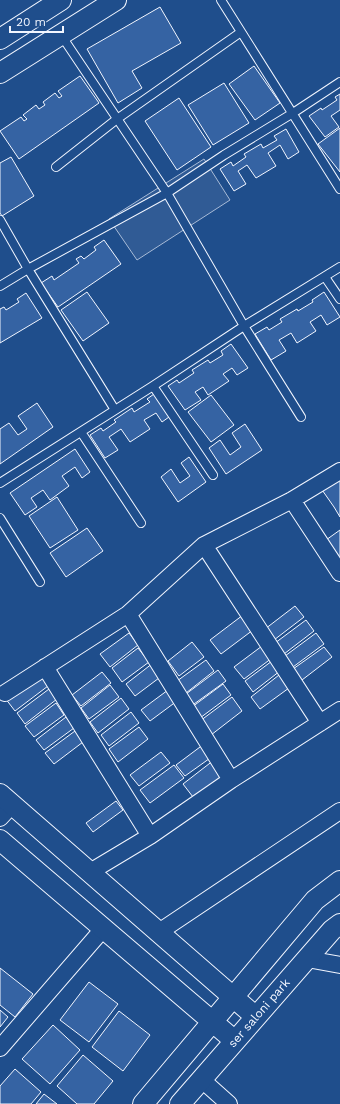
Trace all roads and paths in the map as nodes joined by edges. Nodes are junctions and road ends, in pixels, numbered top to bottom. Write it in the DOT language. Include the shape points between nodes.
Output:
graph roads {
  1 [pos="61,0"];
  2 [pos="116,0"];
  3 [pos="221,0"];
  4 [pos="43,12"];
  5 [pos="241,32"];
  6 [pos="60,35"];
  7 [pos="0,39"];
  8 [pos="0,74"];
  9 [pos="340,82"];
  10 [pos="293,113"];
  11 [pos="117,120"];
  12 [pos="56,167"];
  13 [pos="340,188"];
  14 [pos="166,193"];
  15 [pos="0,220"];
  16 [pos="340,267"];
  17 [pos="28,269"];
  18 [pos="325,277"];
  19 [pos="0,286"];
  20 [pos="340,299"];
  21 [pos="244,326"];
  22 [pos="153,386"];
  23 [pos="114,410"];
  24 [pos="301,417"];
  25 [pos="81,432"];
  26 [pos="340,471"];
  27 [pos="213,475"];
  28 [pos="0,483"];
  29 [pos="292,500"];
  30 [pos="0,518"];
  31 [pos="141,524"];
  32 [pos="204,545"];
  33 [pos="340,573"];
  34 [pos="40,582"];
  35 [pos="128,614"];
  36 [pos="45,667"];
  37 [pos="5,693"];
  38 [pos="340,710"];
  39 [pos="320,723"];
  40 [pos="230,780"];
  41 [pos="4,806"];
  42 [pos="340,811"];
  43 [pos="150,836"];
  44 [pos="0,840"];
  45 [pos="90,872"];
  46 [pos="340,881"];
  47 [pos="340,924"];
  48 [pos="103,929"];
  49 [pos="159,932"];
  50 [pos="307,959"];
  51 [pos="340,965"];
  52 [pos="234,997"];
  53 [pos="256,1017"];
  54 [pos="213,1022"];
  55 [pos="235,1041"];
  56 [pos="0,1048"];
  57 [pos="201,1080"];
  58 [pos="142,1104"];
  59 [pos="180,1104"];
  60 [pos="229,1104"];
  1 -- 4 [label="street"];
  2 -- 6 [label="street"];
  3 -- 5 [label="lane"];
  4 -- 6 [label="street"];
  4 -- 7 [label="street"];
  5 -- 10 [label="lane"];
  5 -- 11 [label="lane"];
  6 -- 8 [label="street"];
  6 -- 11 [label="lane"];
  9 -- 10 [label="lane"];
  10 -- 13 [label="lane"];
  10 -- 14 [label="lane"];
  11 -- 12 [label="lane"];
  11 -- 14 [label="lane"];
  14 -- 17 [label="lane"];
  14 -- 21 [label="lane"];
  15 -- 17 [label="lane"];
  16 -- 18 [label="lane"];
  17 -- 19 [label="lane"];
  17 -- 23 [label="lane"];
  18 -- 20 [label="lane"];
  18 -- 21 [label="lane"];
  21 -- 22 [label="lane"];
  21 -- 24 [label="lane"];
  22 -- 23 [label="lane"];
  22 -- 27 [label="lane"];
  23 -- 25 [label="lane"];
  25 -- 28 [label="lane"];
  25 -- 31 [label="lane"];
  26 -- 29 [label="street"];
  29 -- 32 [label="street"];
  29 -- 33 [label="street"];
  30 -- 34 [label="lane"];
  32 -- 35 [label="street"];
  32 -- 39 [label="street"];
  35 -- 36 [label="street"];
  35 -- 40 [label="street"];
  36 -- 37 [label="street"];
  36 -- 43 [label="street"];
  38 -- 39 [label="street"];
  39 -- 40 [label="street"];
  40 -- 43 [label="street"];
  41 -- 45 [label="street"];
  42 -- 49 [label="street"];
  43 -- 45 [label="street"];
  44 -- 48 [label="street"];
  45 -- 49 [label="street"];
  46 -- 52 [label="street" via="316,900"];
  47 -- 50 [label="street, ser saloni park"];
  48 -- 54 [label="street"];
  48 -- 56 [label="street"];
  49 -- 52 [label="street"];
  50 -- 51 [label="street"];
  50 -- 53 [label="street, ser saloni park"];
  52 -- 53 [label="street"];
  52 -- 54 [label="street"];
  53 -- 55 [label="street, ser saloni park"];
  54 -- 55 [label="street"];
  54 -- 58 [label="street"];
  55 -- 57 [label="street, ser saloni park"];
  57 -- 59 [label="street, ser saloni park"];
  57 -- 60 [label="street"];
}
